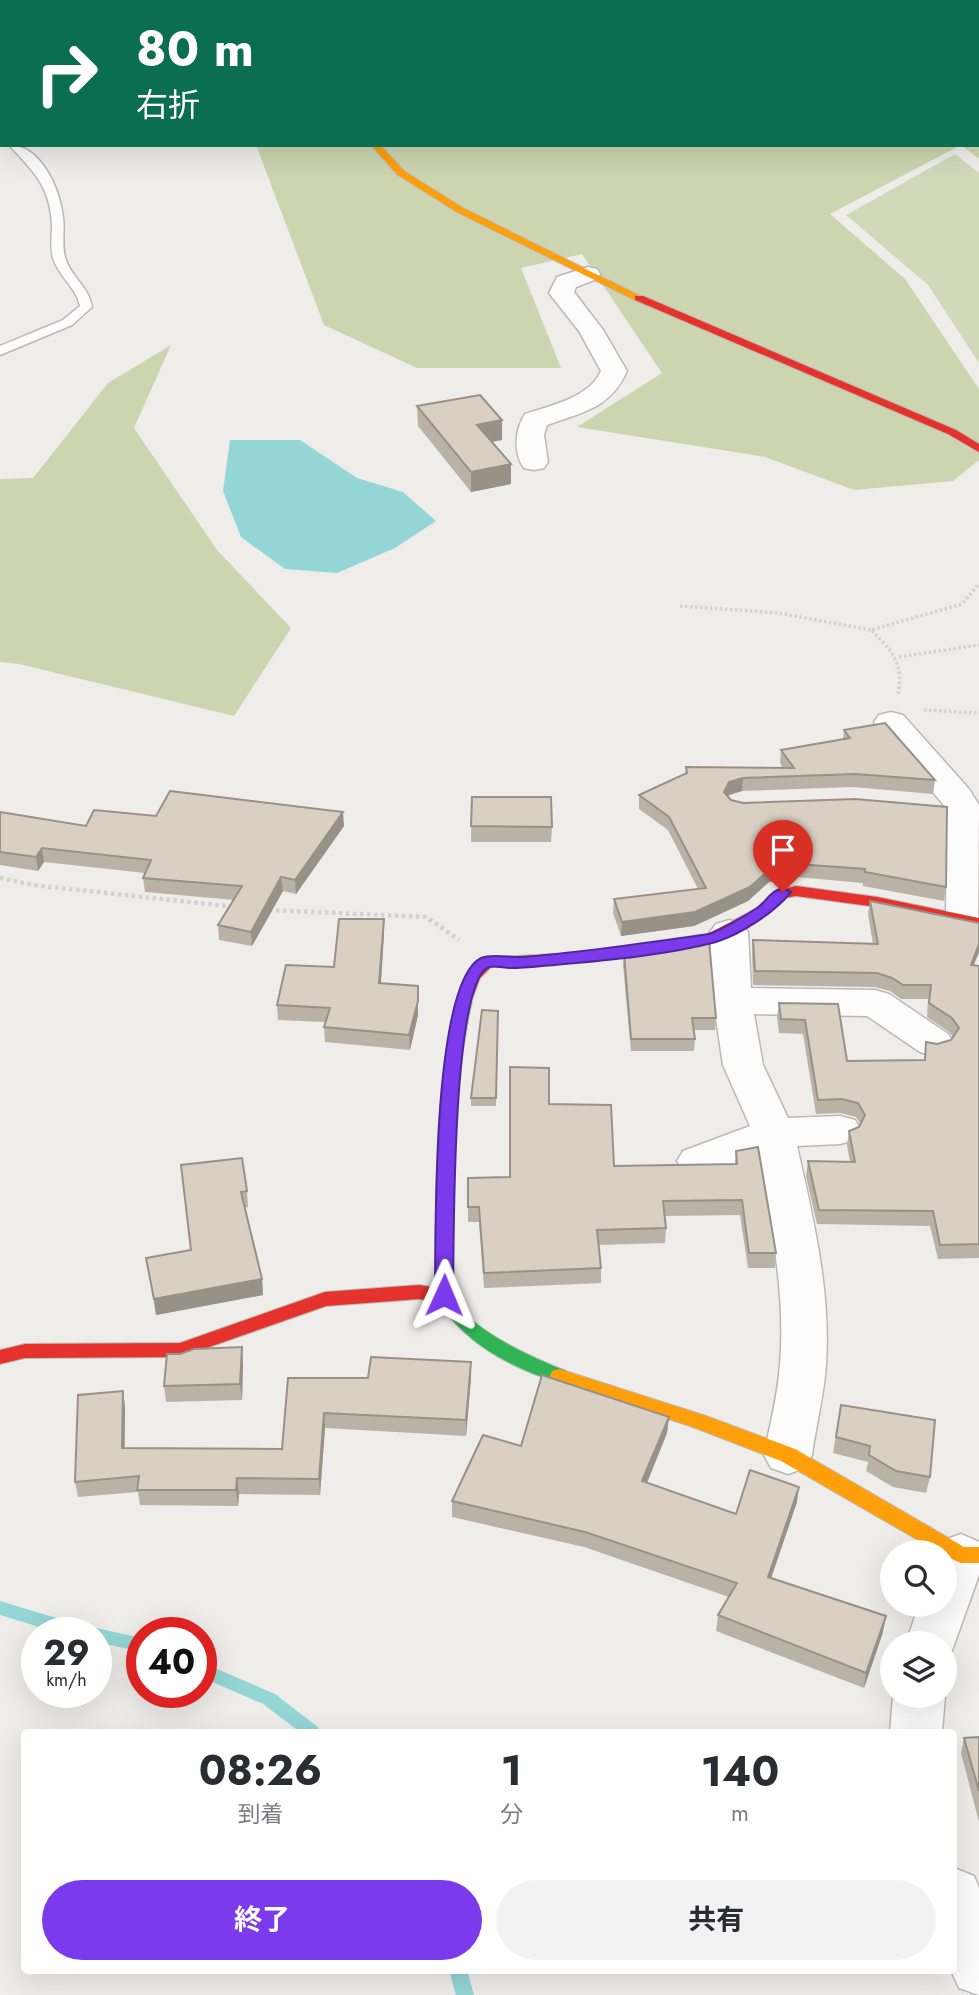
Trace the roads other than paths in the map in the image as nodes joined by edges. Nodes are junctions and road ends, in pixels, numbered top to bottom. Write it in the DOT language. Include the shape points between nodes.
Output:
graph roads {
  1 [pos="17,147"];
  2 [pos="375,147"];
  3 [pos="588,274"];
  4 [pos="0,351"];
  5 [pos="979,449"];
  6 [pos="534,462"];
  7 [pos="893,715"];
  8 [pos="922,805"];
  9 [pos="964,809"];
  10 [pos="972,921"];
  11 [pos="729,932"];
  12 [pos="732,998"];
  13 [pos="934,1043"];
  14 [pos="840,1130"];
  15 [pos="774,1133"];
  16 [pos="698,1161"];
  17 [pos="444,1295"];
  18 [pos="0,1357"];
  19 [pos="788,1455"];
  20 [pos="970,1555"];
  21 [pos="957,1579"];
  22 [pos="918,1708"];
  23 [pos="916,1729"];
  24 [pos="957,1904"];
  25 [pos="979,1968"];
  1 -- 4 [label="lane" via="44,174 57,206 59,260 85,293 86,307 79,317 57,329"];
  2 -- 3 [label="street" via="389,164 425,189"];
  3 -- 5 [label="street" via="952,432"];
  3 -- 6 [label="street" via="566,282 561,293 582,316 614,371 607,387 586,402 535,420 530,435"];
  7 -- 9 [label="street"];
  8 -- 9 [label="street"];
  9 -- 10 [label="street"];
  10 -- 11 [label="street" via="795,890 783,892"];
  11 -- 12 [label="street"];
  11 -- 17 [label="street" via="593,956 488,961 477,968 467,985 459,1021 448,1102"];
  12 -- 13 [label="street" via="875,1003"];
  12 -- 15 [label="street" via="743,1065"];
  14 -- 15 [label="street"];
  15 -- 16 [label="street"];
  15 -- 19 [label="street" via="803,1300 803,1365"];
  17 -- 18 [label="street" via="419,1292 325,1299 181,1350 25,1351"];
  17 -- 19 [label="street" via="479,1336 517,1360"];
  19 -- 20 [label="street"];
  20 -- 21 [label="street"];
  22 -- 23 [label="street"];
  24 -- 25 [label="street"];
}
